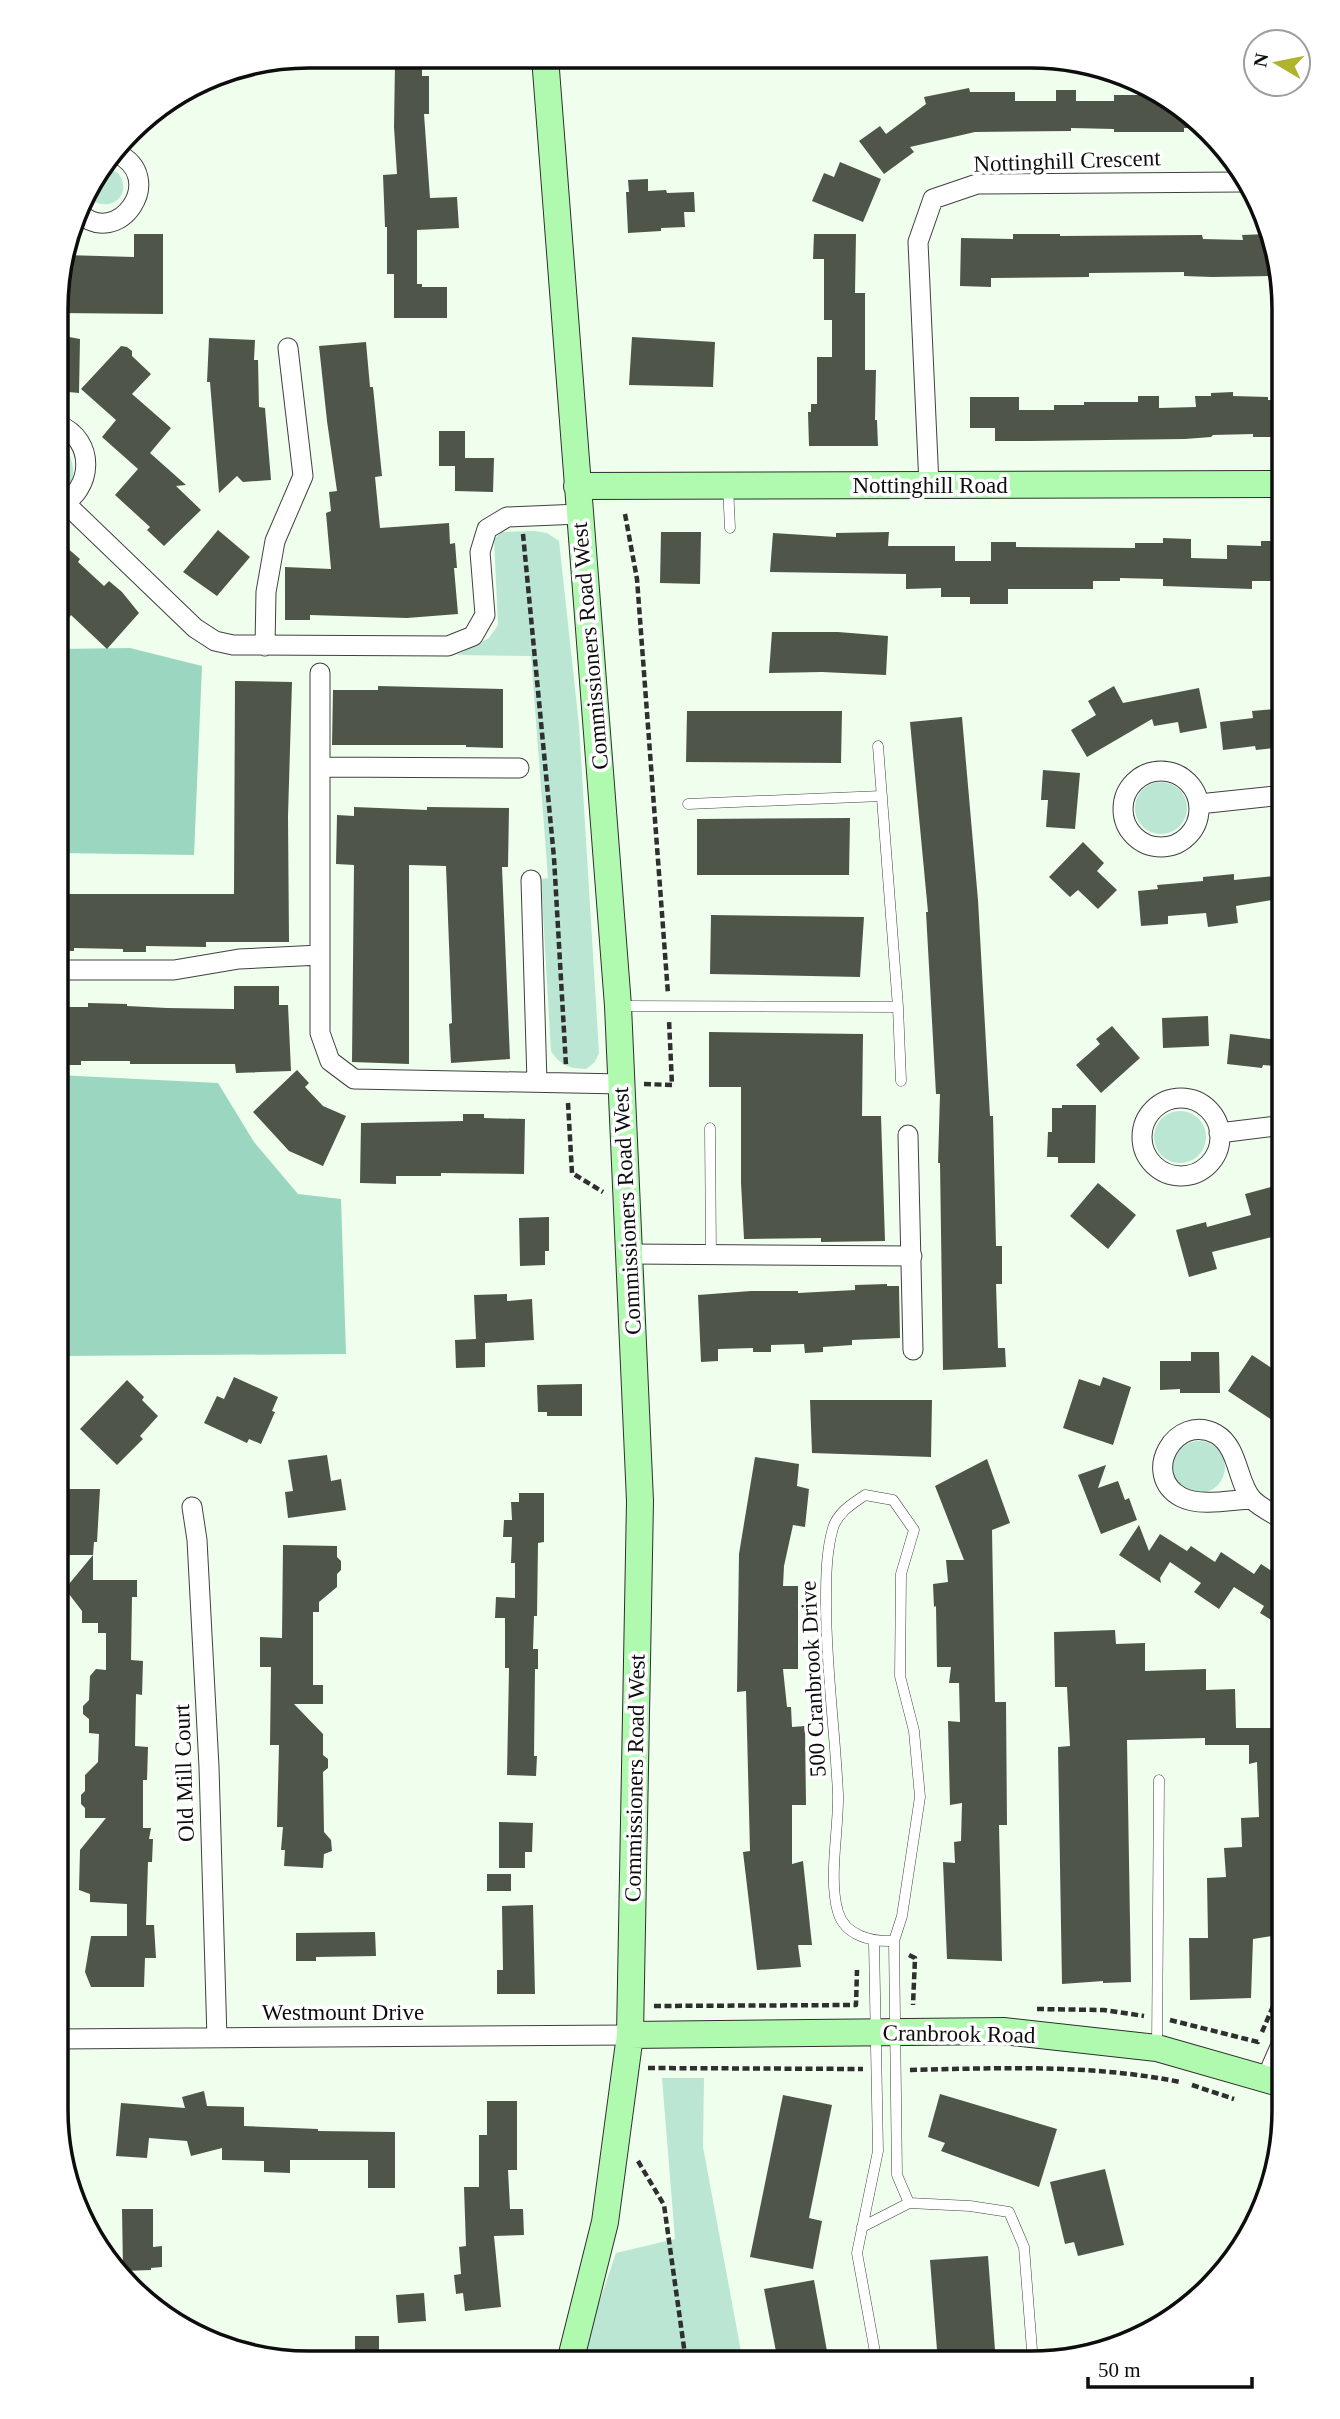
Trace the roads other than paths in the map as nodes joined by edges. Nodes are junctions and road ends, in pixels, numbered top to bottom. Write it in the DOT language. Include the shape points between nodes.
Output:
graph roads {
  1 [pos="546,68"];
  2 [pos="123,157"];
  3 [pos="1235,182"];
  4 [pos="87,218"];
  5 [pos="288,348"];
  6 [pos="68,430"];
  7 [pos="1272,484"];
  8 [pos="929,485"];
  9 [pos="577,486"];
  10 [pos="728,486"];
  11 [pos="68,500"];
  12 [pos="68,511"];
  13 [pos="580,514"];
  14 [pos="730,528"];
  15 [pos="265,646"];
  16 [pos="320,673"];
  17 [pos="878,746"];
  18 [pos="320,767"];
  19 [pos="519,768"];
  20 [pos="882,796"];
  21 [pos="1272,796"];
  22 [pos="688,804"];
  23 [pos="1199,804"];
  24 [pos="531,880"];
  25 [pos="320,955"];
  26 [pos="68,970"];
  27 [pos="618,1006"];
  28 [pos="898,1007"];
  29 [pos="901,1081"];
  30 [pos="537,1082"];
  31 [pos="622,1084"];
  32 [pos="1272,1127"];
  33 [pos="710,1128"];
  34 [pos="1219,1133"];
  35 [pos="908,1135"];
  36 [pos="629,1254"];
  37 [pos="711,1255"];
  38 [pos="912,1256"];
  39 [pos="914,1350"];
  40 [pos="1251,1499"];
  41 [pos="191,1507"];
  42 [pos="1271,1512"];
  43 [pos="1159,1780"];
  44 [pos="894,1944"];
  45 [pos="875,1945"];
  46 [pos="885,2032"];
  47 [pos="630,2035"];
  48 [pos="217,2038"];
  49 [pos="68,2039"];
  50 [pos="1157,2048"];
  51 [pos="1271,2080"];
  52 [pos="909,2203"];
  53 [pos="862,2227"];
  54 [pos="573,2351"];
  55 [pos="875,2351"];
  56 [pos="1032,2351"];
  1 -- 9 [label="main road, Commissioners Road West"];
  2 -- 4 [label="street" via="139,183 133,206 125,215 104,223"];
  3 -- 8 [label="street, Nottinghill Crescent" via="977,184 933,199 918,242"];
  5 -- 15 [label="street" via="303,476 275,541 266,592"];
  6 -- 11 [label="street" via="85,451 87,466 85,480"];
  7 -- 8 [label="main road, Nottinghill Road"];
  8 -- 10 [label="main road, Nottinghill Road"];
  9 -- 10 [label="main road, Nottinghill Road"];
  9 -- 13 [label="main road, Commissioners Road West"];
  10 -- 14 [label="lane"];
  12 -- 15 [label="street" via="195,628 215,641"];
  13 -- 15 [label="street" via="507,517 487,529 480,552 485,615 472,636 448,646"];
  13 -- 27 [label="main road, Commissioners Road West"];
  16 -- 18 [label="street"];
  17 -- 20 [label="lane"];
  18 -- 19 [label="street"];
  18 -- 25 [label="street"];
  20 -- 22 [label="lane"];
  20 -- 28 [label="lane"];
  21 -- 23 [label="street"];
  23 -- 23 [label="street" via="1191,784 1162,770 1133,783 1126,792 1123,813 1131,834 1140,841 1149,846 1171,846 1190,835"];
  24 -- 30 [label="street"];
  25 -- 26 [label="street" via="239,959 174,970"];
  25 -- 30 [label="street" via="320,1033 330,1061 354,1079"];
  27 -- 28 [label="lane"];
  27 -- 31 [label="main road, Commissioners Road West"];
  28 -- 29 [label="lane"];
  30 -- 31 [label="street"];
  31 -- 36 [label="main road, Commissioners Road West"];
  32 -- 34 [label="street"];
  33 -- 37 [label="lane"];
  34 -- 34 [label="street" via="1216,1120 1198,1102 1172,1099 1151,1112 1144,1124 1143,1149 1158,1170 1183,1177 1206,1167 1219,1145"];
  35 -- 38 [label="street"];
  36 -- 37 [label="street"];
  36 -- 47 [label="main road, Commissioners Road West" via="640,1501"];
  37 -- 38 [label="street"];
  38 -- 39 [label="street"];
  40 -- 40 [label="street" via="1182,1498 1164,1476 1162,1461 1167,1447 1190,1430 1205,1429 1218,1435 1228,1446"];
  40 -- 42 [label="street"];
  41 -- 48 [label="street, Old Mill Court" via="197,1540 209,1767"];
  43 -- 50 [label="lane"];
  44 -- 45 [label="lane"];
  44 -- 45 [label="lane, 500 Cranbrook Drive" via="920,1797 914,1731 900,1676 901,1574 914,1530 893,1500 865,1495 842,1511 833,1527 826,1580 827,1673 838,1794 838,1913 850,1930"];
  44 -- 46 [label="lane, 500 Cranbrook Drive"];
  45 -- 46 [label="lane"];
  46 -- 47 [label="main road, Cranbrook Road"];
  46 -- 50 [label="main road, Cranbrook Road" via="1003,2031"];
  46 -- 52 [label="lane" via="895,2070 897,2175"];
  46 -- 53 [label="lane" via="876,2070 878,2151"];
  47 -- 48 [label="street, Westmount Drive"];
  47 -- 54 [label="main road, Commissioners Road West" via="605,2222"];
  48 -- 49 [label="street, Westmount Drive"];
  50 -- 51 [label="main road, Cranbrook Road"];
  52 -- 53 [label="lane"];
  52 -- 56 [label="lane" via="1009,2213 1024,2247"];
  53 -- 55 [label="lane" via="857,2253"];
}
